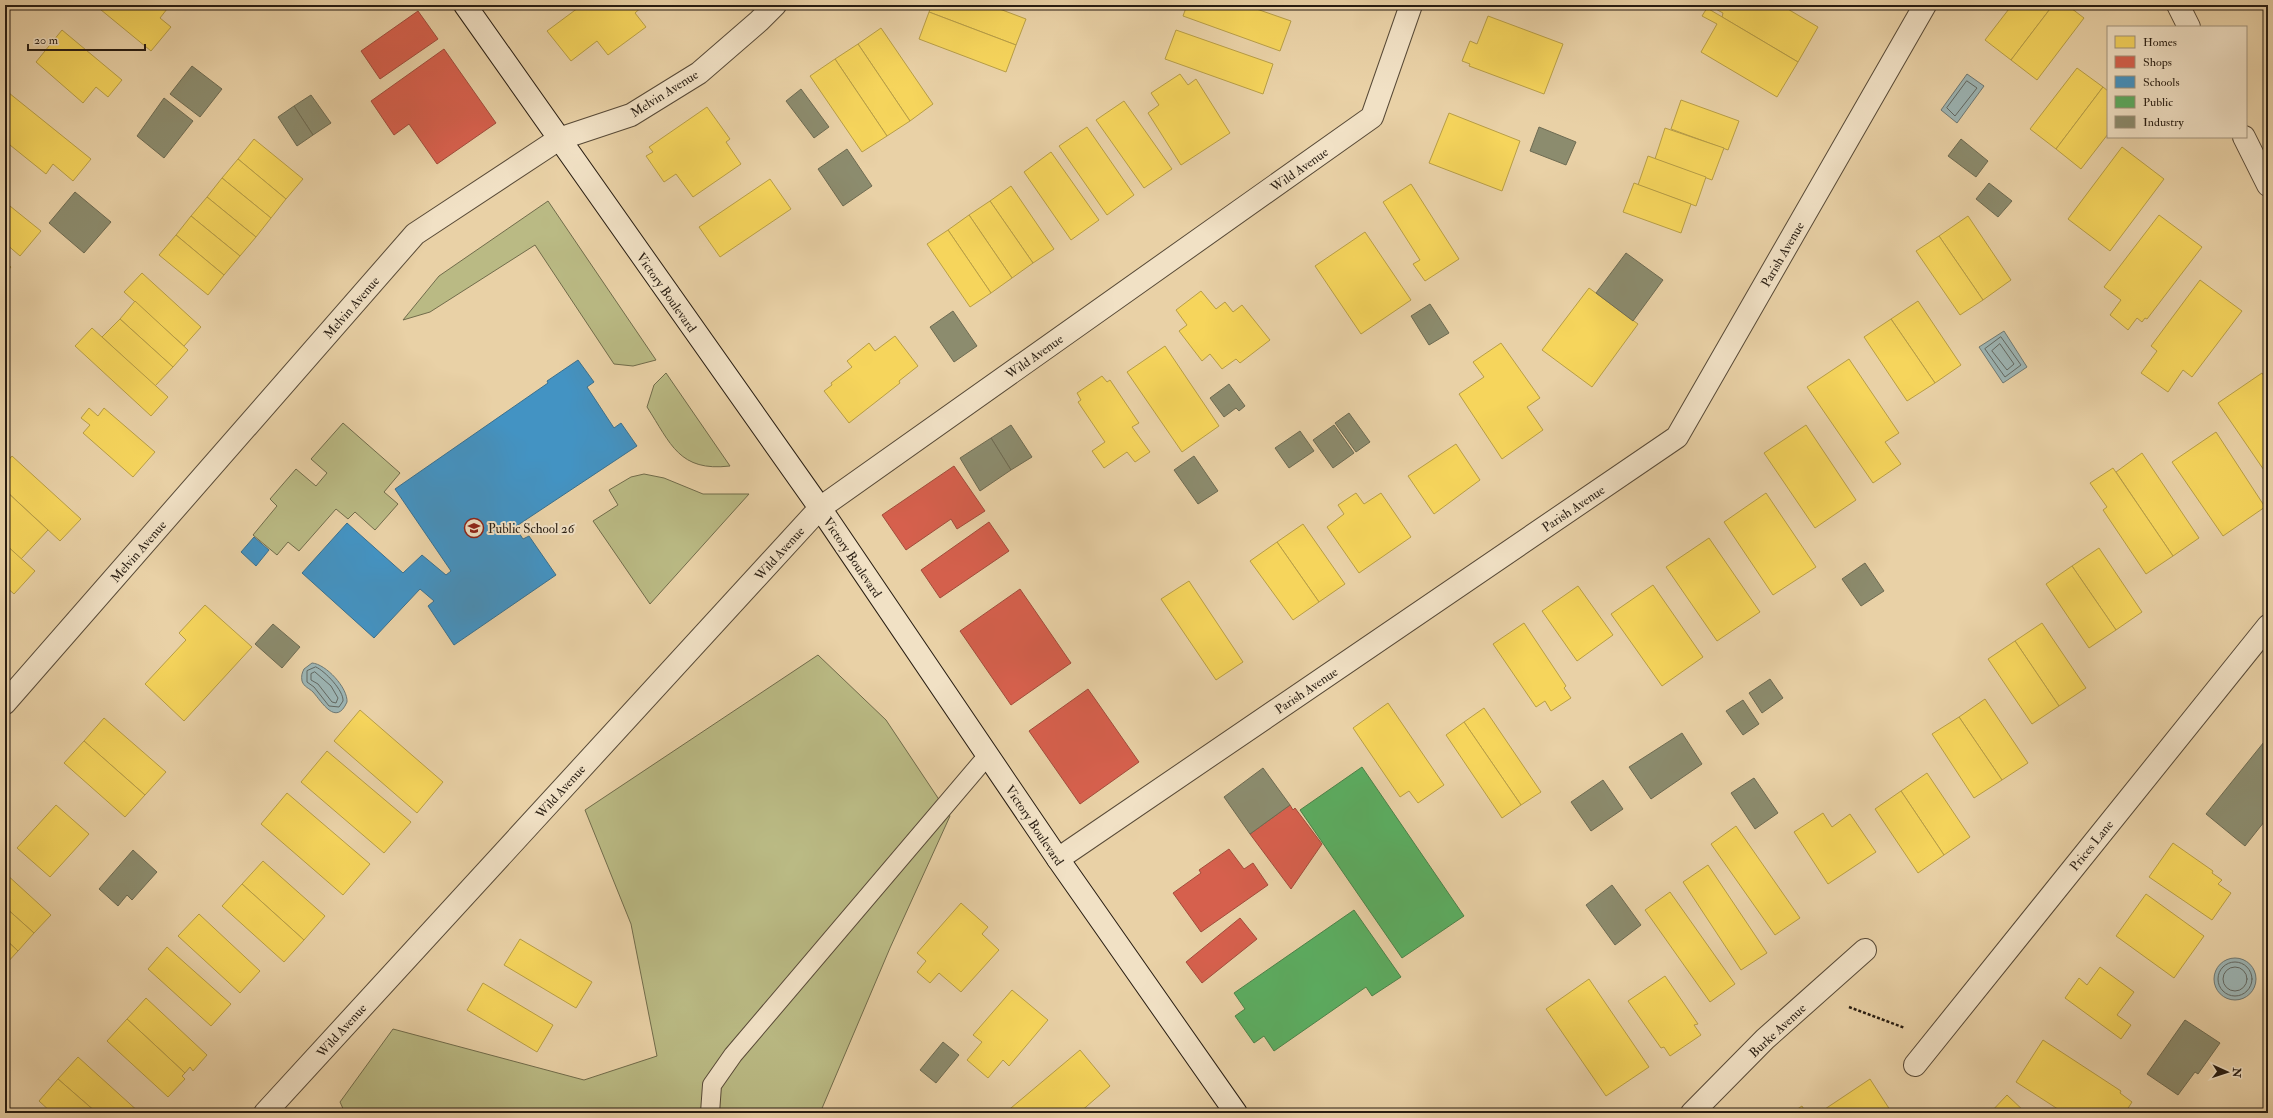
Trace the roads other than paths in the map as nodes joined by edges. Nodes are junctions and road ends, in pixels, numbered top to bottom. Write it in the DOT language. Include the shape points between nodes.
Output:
graph roads {
  1 [pos="465,5"];
  2 [pos="774,5"];
  3 [pos="1411,5"];
  4 [pos="1925,5"];
  5 [pos="2178,5"];
  6 [pos="2188,26"];
  7 [pos="2244,138"];
  8 [pos="559,140"];
  9 [pos="2268,185"];
  10 [pos="820,508"];
  11 [pos="2268,626"];
  12 [pos="5,703"];
  13 [pos="988,755"];
  14 [pos="1058,859"];
  15 [pos="1865,950"];
  16 [pos="1915,1065"];
  17 [pos="265,1113"];
  18 [pos="710,1113"];
  19 [pos="1236,1113"];
  20 [pos="1692,1113"];
  1 -- 8 [label="street, Victory Boulevard"];
  2 -- 8 [label="street, Melvin Avenue" via="760,21 699,73 631,115"];
  3 -- 10 [label="street, Wild Avenue" via="1372,117"];
  4 -- 14 [label="street, Parish Avenue" via="1677,437"];
  5 -- 6 [label="street"];
  7 -- 9 [label="street"];
  8 -- 10 [label="street, Victory Boulevard"];
  8 -- 12 [label="street, Melvin Avenue" via="415,234"];
  10 -- 13 [label="street, Victory Boulevard"];
  10 -- 17 [label="street, Wild Avenue"];
  11 -- 16 [label="street, Prices Lane"];
  13 -- 14 [label="street, Victory Boulevard"];
  13 -- 18 [label="lane" via="733,1055 712,1085"];
  14 -- 19 [label="street, Victory Boulevard"];
  15 -- 20 [label="street, Burke Avenue" via="1765,1038"];
}
